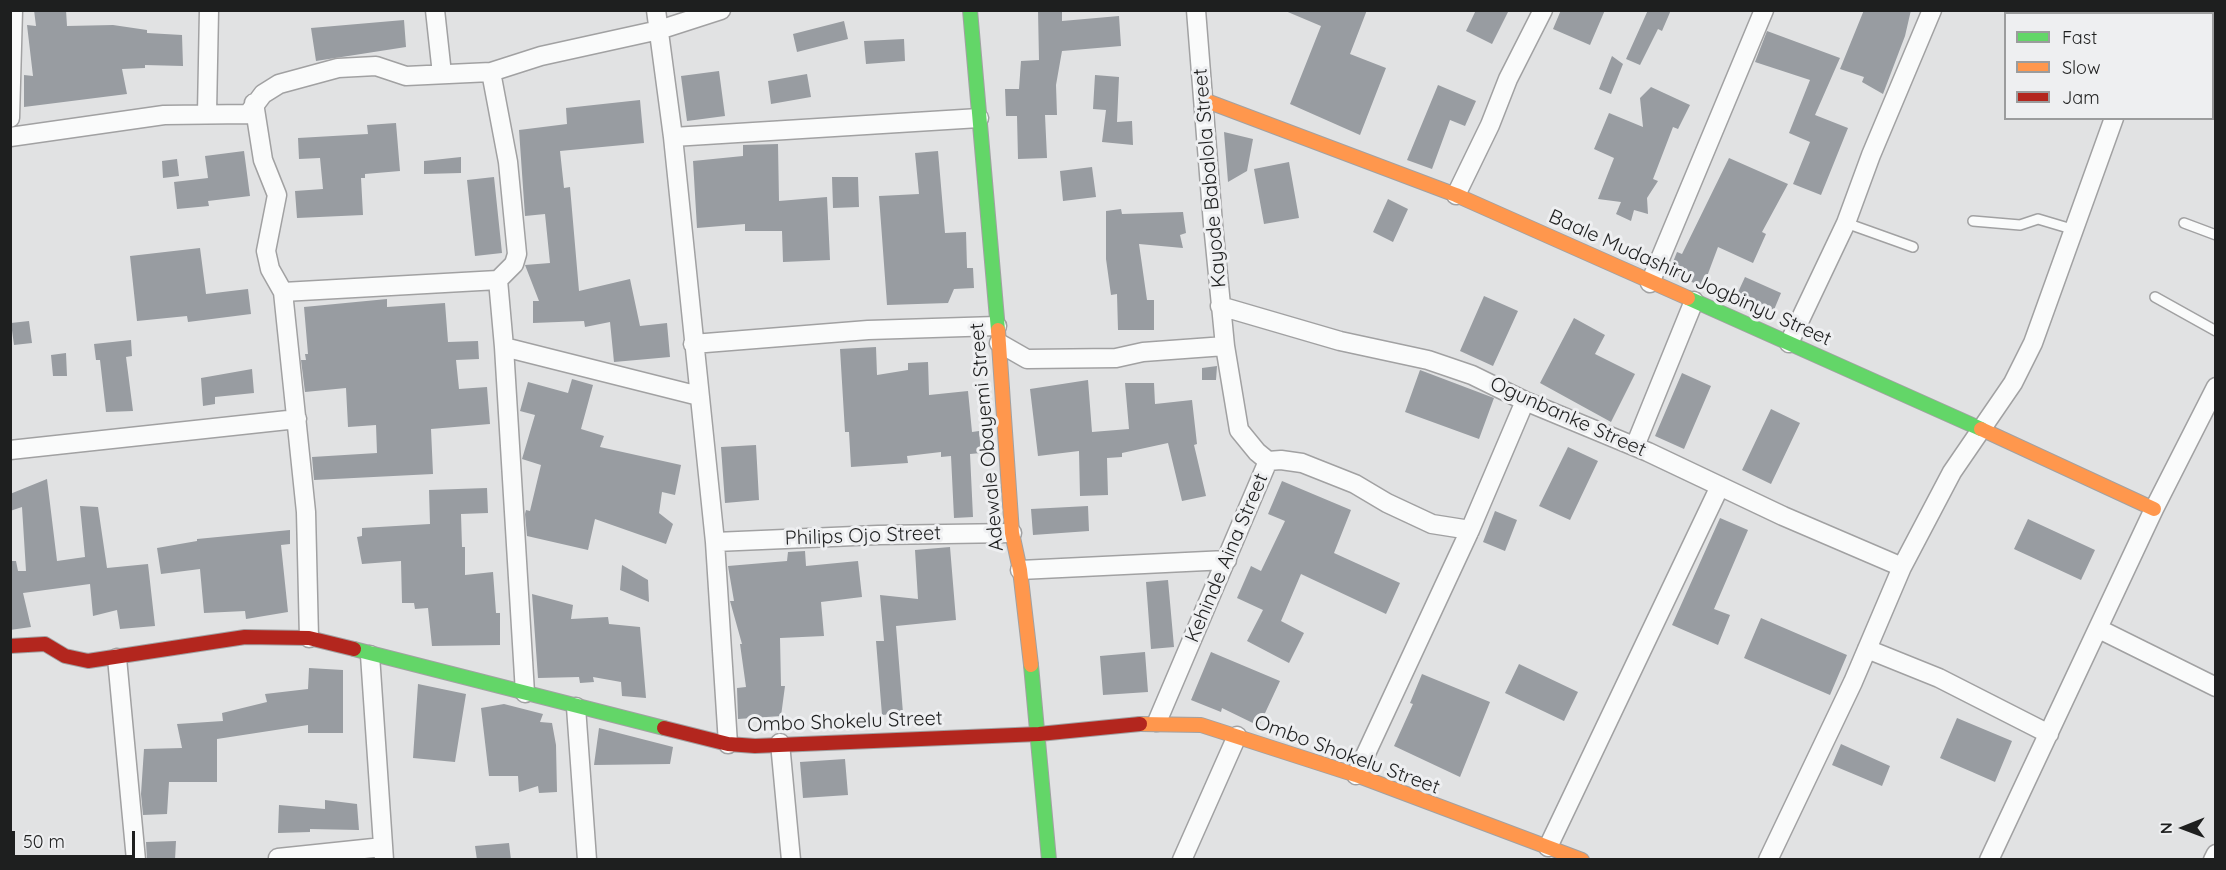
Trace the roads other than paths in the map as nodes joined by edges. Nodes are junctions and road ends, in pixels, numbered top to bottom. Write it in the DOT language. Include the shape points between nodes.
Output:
graph roads {
  1 [pos="13,10"];
  2 [pos="208,10"];
  3 [pos="435,10"];
  4 [pos="656,10"];
  5 [pos="720,10"];
  6 [pos="970,10"];
  7 [pos="1196,10"];
  8 [pos="1543,10"];
  9 [pos="1764,10"];
  10 [pos="1932,10"];
  11 [pos="659,30"];
  12 [pos="491,72"];
  13 [pos="442,74"];
  14 [pos="1204,100"];
  15 [pos="254,103"];
  16 [pos="207,113"];
  17 [pos="10,118"];
  18 [pos="979,118"];
  19 [pos="2113,120"];
  20 [pos="10,137"];
  21 [pos="673,137"];
  22 [pos="1456,195"];
  23 [pos="1973,221"];
  24 [pos="1846,223"];
  25 [pos="2184,223"];
  26 [pos="2075,230"];
  27 [pos="2216,236"];
  28 [pos="1913,246"];
  29 [pos="498,280"];
  30 [pos="1650,283"];
  31 [pos="283,292"];
  32 [pos="2155,297"];
  33 [pos="1694,301"];
  34 [pos="1220,306"];
  35 [pos="2216,331"];
  36 [pos="998,335"];
  37 [pos="1789,343"];
  38 [pos="693,344"];
  39 [pos="1226,346"];
  40 [pos="504,347"];
  41 [pos="1027,359"];
  42 [pos="2216,387"];
  43 [pos="1002,388"];
  44 [pos="699,396"];
  45 [pos="1525,401"];
  46 [pos="297,419"];
  47 [pos="1980,430"];
  48 [pos="1635,446"];
  49 [pos="10,450"];
  50 [pos="1268,461"];
  51 [pos="1720,486"];
  52 [pos="2154,509"];
  53 [pos="1470,530"];
  54 [pos="1012,533"];
  55 [pos="715,542"];
  56 [pos="1227,560"];
  57 [pos="1902,567"];
  58 [pos="1020,570"];
  59 [pos="2099,629"];
  60 [pos="309,638"];
  61 [pos="10,646"];
  62 [pos="1867,649"];
  63 [pos="370,655"];
  64 [pos="117,658"];
  65 [pos="2216,687"];
  66 [pos="525,693"];
  67 [pos="576,707"];
  68 [pos="1157,722"];
  69 [pos="1039,734"];
  70 [pos="2049,734"];
  71 [pos="1237,736"];
  72 [pos="728,744"];
  73 [pos="780,744"];
  74 [pos="1356,775"];
  75 [pos="1548,847"];
  76 [pos="384,853"];
  77 [pos="2216,854"];
  78 [pos="278,858"];
  79 [pos="136,860"];
  80 [pos="587,860"];
  81 [pos="791,860"];
  82 [pos="1048,860"];
  83 [pos="1182,860"];
  84 [pos="1582,860"];
  85 [pos="1768,860"];
  86 [pos="1989,860"];
  87 [pos="2213,860"];
  1 -- 17 [label="street"];
  2 -- 16 [label="street"];
  3 -- 13 [label="street"];
  4 -- 11 [label="street"];
  5 -- 11 [label="street"];
  6 -- 18 [label="street, Adewale Obayemi Street"];
  7 -- 14 [label="street, Kayode Babalola Street"];
  8 -- 22 [label="street"];
  9 -- 30 [label="street"];
  10 -- 24 [label="street"];
  11 -- 12 [label="street" via="541,56"];
  11 -- 21 [label="street"];
  12 -- 13 [label="street"];
  12 -- 29 [label="street" via="508,162 517,254 514,264"];
  13 -- 15 [label="street" via="406,76 376,66 338,68 279,84"];
  14 -- 22 [label="street, Baale Mudashiru Jogbinyu Street"];
  14 -- 34 [label="street, Kayode Babalola Street"];
  15 -- 16 [label="street" via="248,114"];
  15 -- 31 [label="street" via="263,160 277,195 266,251 270,269"];
  16 -- 20 [label="street" via="164,115"];
  18 -- 21 [label="street"];
  18 -- 36 [label="street, Adewale Obayemi Street"];
  19 -- 26 [label="street"];
  21 -- 38 [label="street"];
  22 -- 30 [label="street, Baale Mudashiru Jogbinyu Street"];
  23 -- 26 [label="lane" via="2020,225 2038,219"];
  24 -- 28 [label="lane"];
  24 -- 37 [label="street"];
  25 -- 27 [label="lane"];
  26 -- 47 [label="street" via="2033,343 2013,383"];
  29 -- 31 [label="street"];
  29 -- 40 [label="street"];
  30 -- 33 [label="street, Baale Mudashiru Jogbinyu Street"];
  31 -- 46 [label="street"];
  32 -- 35 [label="lane"];
  33 -- 37 [label="street, Baale Mudashiru Jogbinyu Street"];
  33 -- 48 [label="street"];
  34 -- 39 [label="street, Kayode Babalola Street"];
  34 -- 45 [label="street, Ogunbanke Street" via="1340,341 1428,360 1472,375"];
  36 -- 38 [label="street" via="868,330"];
  36 -- 41 [label="street"];
  36 -- 43 [label="street, Adewale Obayemi Street"];
  37 -- 47 [label="street, Baale Mudashiru Jogbinyu Street"];
  38 -- 44 [label="street"];
  39 -- 41 [label="street" via="1116,358"];
  39 -- 50 [label="street, Kayode Babalola Street" via="1239,429"];
  40 -- 44 [label="street"];
  40 -- 66 [label="street"];
  41 -- 43 [label="street"];
  42 -- 52 [label="street"];
  43 -- 54 [label="street, Adewale Obayemi Street"];
  44 -- 55 [label="street"];
  45 -- 48 [label="street, Ogunbanke Street"];
  45 -- 53 [label="street"];
  46 -- 49 [label="street"];
  46 -- 60 [label="street" via="306,512"];
  47 -- 52 [label="street, Baale Mudashiru Jogbinyu Street"];
  47 -- 57 [label="street" via="1952,472"];
  48 -- 51 [label="street, Ogunbanke Street"];
  50 -- 53 [label="street, Kehinde Aina Street" via="1302,463 1355,484 1432,524"];
  50 -- 56 [label="street, Kehinde Aina Street"];
  51 -- 57 [label="street, Ogunbanke Street"];
  51 -- 75 [label="street"];
  52 -- 59 [label="street"];
  53 -- 74 [label="street"];
  54 -- 55 [label="street, Philips Ojo Street"];
  54 -- 58 [label="street, Adewale Obayemi Street"];
  55 -- 72 [label="street"];
  56 -- 58 [label="street"];
  56 -- 68 [label="street, Kehinde Aina Street"];
  57 -- 62 [label="street"];
  58 -- 69 [label="street, Adewale Obayemi Street"];
  59 -- 65 [label="street"];
  59 -- 70 [label="street"];
  60 -- 63 [label="street, Ombo Shokelu Street"];
  60 -- 64 [label="street, Ombo Shokelu Street" via="245,637"];
  61 -- 64 [label="street, Ombo Shokelu Street" via="45,644 65,656 88,661"];
  62 -- 70 [label="street" via="1939,678"];
  62 -- 85 [label="street"];
  63 -- 66 [label="street, Ombo Shokelu Street"];
  63 -- 76 [label="street"];
  64 -- 79 [label="street"];
  66 -- 67 [label="street, Ombo Shokelu Street"];
  67 -- 72 [label="street, Ombo Shokelu Street"];
  67 -- 80 [label="street"];
  68 -- 69 [label="street, Ombo Shokelu Street"];
  68 -- 71 [label="street, Ombo Shokelu Street" via="1201,724"];
  69 -- 73 [label="street, Ombo Shokelu Street"];
  69 -- 82 [label="street, Adewale Obayemi Street"];
  70 -- 86 [label="street"];
  71 -- 74 [label="street, Ombo Shokelu Street"];
  71 -- 83 [label="street"];
  72 -- 73 [label="street, Ombo Shokelu Street"];
  73 -- 81 [label="street"];
  74 -- 75 [label="street, Ombo Shokelu Street"];
  75 -- 84 [label="street, Ombo Shokelu Street"];
  76 -- 78 [label="street"];
  77 -- 87 [label="street"];
}
